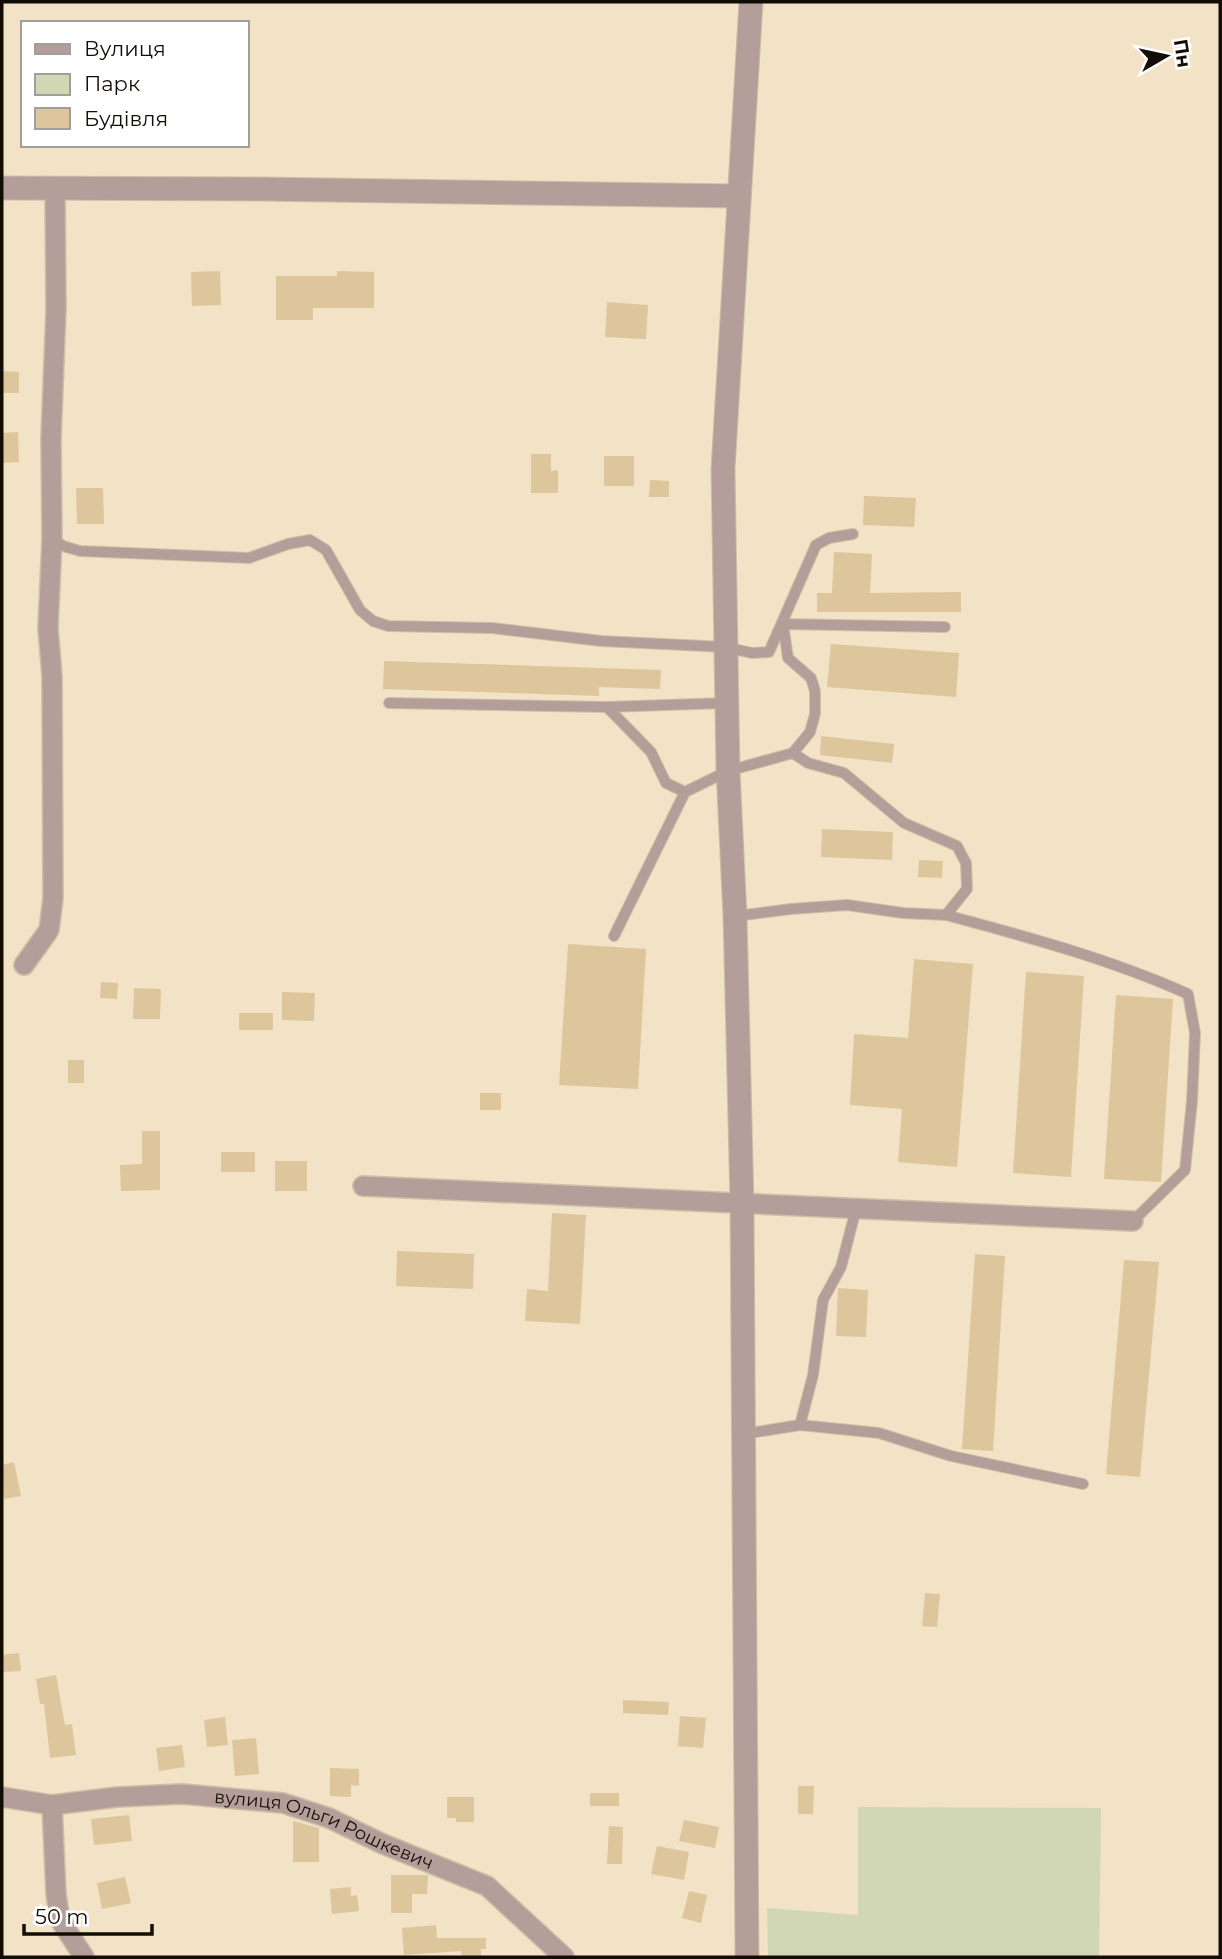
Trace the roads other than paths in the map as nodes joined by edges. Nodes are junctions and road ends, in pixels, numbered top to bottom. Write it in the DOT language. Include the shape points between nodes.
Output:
graph roads {
  1 [pos="751,2"];
  2 [pos="2,188"];
  3 [pos="55,188"];
  4 [pos="738,197"];
  5 [pos="853,534"];
  6 [pos="52,539"];
  7 [pos="783,624"];
  8 [pos="945,627"];
  9 [pos="725,647"];
  10 [pos="389,703"];
  11 [pos="726,703"];
  12 [pos="607,707"];
  13 [pos="793,753"];
  14 [pos="728,771"];
  15 [pos="685,792"];
  16 [pos="946,915"];
  17 [pos="735,916"];
  18 [pos="614,936"];
  19 [pos="24,965"];
  20 [pos="363,1186"];
  21 [pos="742,1203"];
  22 [pos="856,1209"];
  23 [pos="1133,1221"];
  24 [pos="800,1425"];
  25 [pos="743,1434"];
  26 [pos="1083,1484"];
  27 [pos="2,1797"];
  28 [pos="52,1805"];
  29 [pos="84,1957"];
  30 [pos="564,1957"];
  31 [pos="747,1957"];
  1 -- 4 [label="street"];
  2 -- 3 [label="street"];
  3 -- 4 [label="street"];
  3 -- 6 [label="street"];
  4 -- 9 [label="street" via="723,470"];
  5 -- 7 [label="lane" via="816,545"];
  6 -- 9 [label="lane" via="80,551 248,558 310,540 326,550 360,610 388,626 492,628"];
  6 -- 19 [label="street" via="48,628 53,898 49,930"];
  7 -- 8 [label="lane"];
  7 -- 9 [label="lane" via="769,652"];
  7 -- 13 [label="lane" via="788,658 810,678 815,691 810,732"];
  9 -- 11 [label="street"];
  10 -- 12 [label="lane"];
  11 -- 12 [label="lane"];
  11 -- 14 [label="street"];
  12 -- 15 [label="lane" via="651,752 666,783"];
  13 -- 14 [label="lane"];
  13 -- 16 [label="lane" via="808,763 844,773 904,822 957,846 966,863 967,889"];
  14 -- 15 [label="lane"];
  14 -- 17 [label="street"];
  15 -- 18 [label="lane"];
  16 -- 17 [label="lane" via="846,905"];
  16 -- 23 [label="lane" via="1060,946 1188,994 1195,1033 1185,1170"];
  17 -- 21 [label="street"];
  20 -- 21 [label="street"];
  21 -- 22 [label="street"];
  21 -- 25 [label="street"];
  22 -- 23 [label="street"];
  22 -- 24 [label="lane" via="841,1267 823,1300 813,1376"];
  24 -- 25 [label="lane"];
  24 -- 26 [label="lane" via="879,1433 951,1456"];
  25 -- 31 [label="street"];
  27 -- 28 [label="street, вулиця Ольги Рошкевич"];
  28 -- 29 [label="street" via="61,1920"];
  28 -- 30 [label="street, вулиця Ольги Рошкевич" via="182,1794 283,1803 487,1886"];
}
